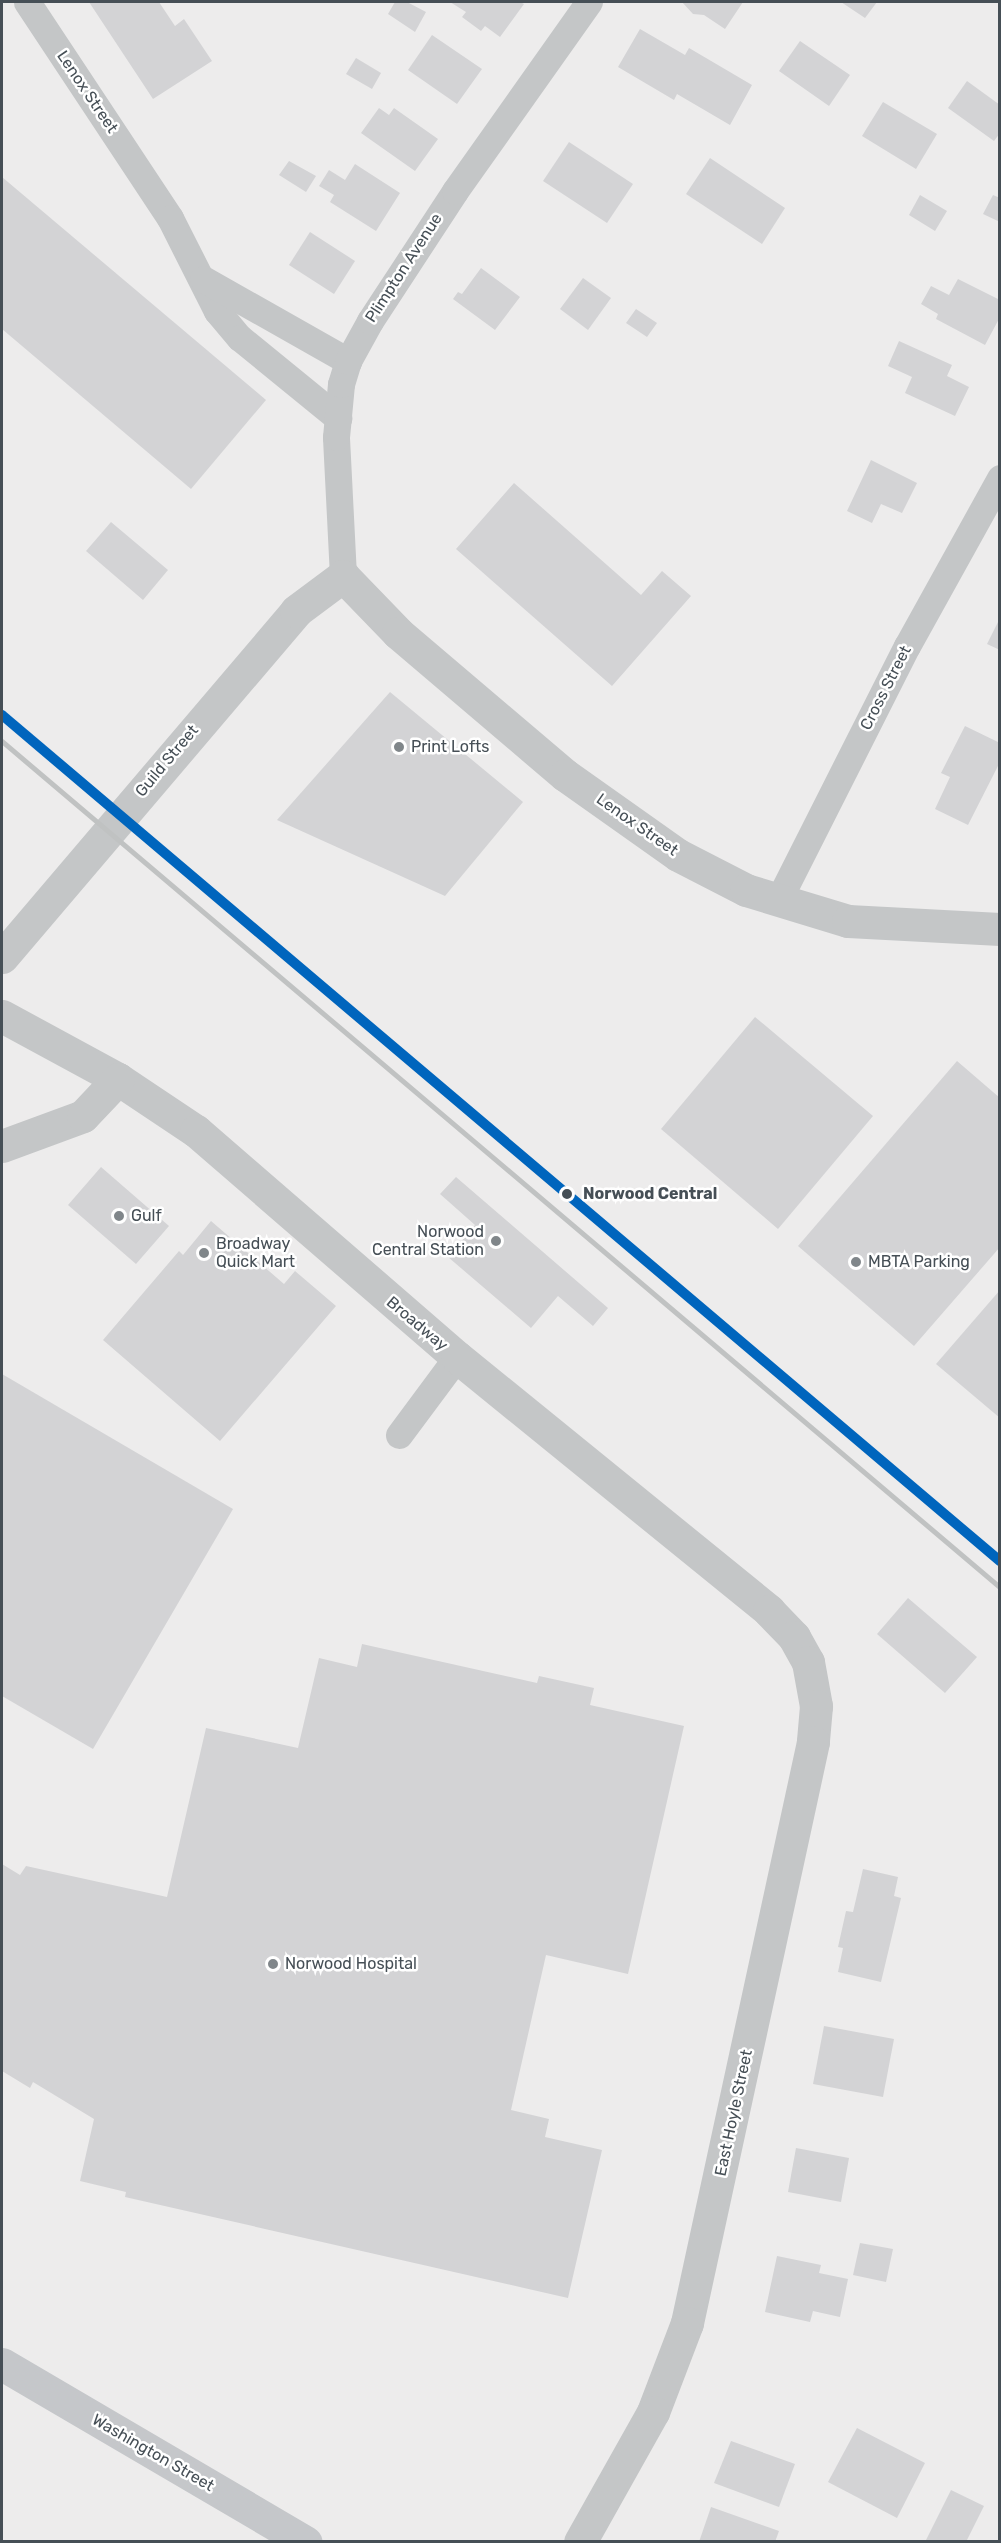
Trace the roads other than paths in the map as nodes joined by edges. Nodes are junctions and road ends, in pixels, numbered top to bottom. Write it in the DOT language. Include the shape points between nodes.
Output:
graph roads {
  1 [pos="27,2"];
  2 [pos="589,2"];
  3 [pos="203,279"];
  4 [pos="348,361"];
  5 [pos="338,418"];
  6 [pos="999,478"];
  7 [pos="343,576"];
  8 [pos="778,901"];
  9 [pos="999,929"];
  10 [pos="2,957"];
  11 [pos="2,1017"];
  12 [pos="118,1079"];
  13 [pos="2,1146"];
  14 [pos="457,1357"];
  15 [pos="399,1435"];
  16 [pos="808,1662"];
  17 [pos="2,2364"];
  18 [pos="306,2541"];
  19 [pos="580,2541"];
  1 -- 3 [label="street, Lenox Street" via="147,182"];
  2 -- 4 [label="street, Plimpton Avenue" via="448,200"];
  3 -- 4 [label="street"];
  3 -- 5 [label="street, Lenox Street" via="217,311 240,338"];
  4 -- 5 [label="street, Plimpton Avenue"];
  5 -- 7 [label="street, Plimpton Avenue" via="335,474"];
  6 -- 8 [label="street, Cross Street" via="907,646"];
  7 -- 8 [label="street, Lenox Street" via="398,633 565,775 678,855 746,890"];
  7 -- 10 [label="street, Guild Street" via="296,611"];
  8 -- 9 [label="street, Lenox Street" via="848,921"];
  11 -- 12 [label="street, Broadway"];
  12 -- 13 [label="street" via="83,1116"];
  12 -- 14 [label="street, Broadway" via="196,1131"];
  14 -- 15 [label="street"];
  14 -- 16 [label="street, Broadway" via="769,1611 794,1638"];
  16 -- 19 [label="street, East Hoyle Street" via="816,1706 813,1742 687,2323 653,2412"];
  17 -- 18 [label="main road, Washington Street"];
}
